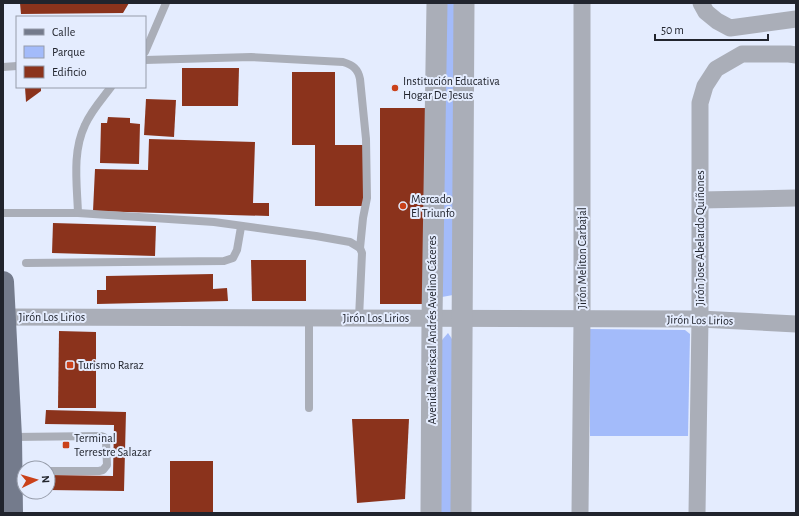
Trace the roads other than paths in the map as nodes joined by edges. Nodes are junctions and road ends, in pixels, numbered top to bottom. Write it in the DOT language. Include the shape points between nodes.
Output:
graph roads {
  1 [pos="166,3"];
  2 [pos="437,3"];
  3 [pos="464,3"];
  4 [pos="582,3"];
  5 [pos="702,3"];
  6 [pos="796,18"];
  7 [pos="146,50"];
  8 [pos="796,55"];
  9 [pos="146,60"];
  10 [pos="16,66"];
  11 [pos="3,67"];
  12 [pos="110,88"];
  13 [pos="796,198"];
  14 [pos="701,200"];
  15 [pos="3,213"];
  16 [pos="78,213"];
  17 [pos="241,227"];
  18 [pos="360,248"];
  19 [pos="26,263"];
  20 [pos="3,282"];
  21 [pos="5,317"];
  22 [pos="309,318"];
  23 [pos="359,318"];
  24 [pos="432,318"];
  25 [pos="462,319"];
  26 [pos="582,320"];
  27 [pos="700,320"];
  28 [pos="796,324"];
  29 [pos="309,408"];
  30 [pos="11,437"];
  31 [pos="56,471"];
  32 [pos="11,479"];
  33 [pos="12,513"];
  34 [pos="431,513"];
  35 [pos="461,513"];
  36 [pos="580,513"];
  37 [pos="697,513"];
  1 -- 7 [label="lane"];
  2 -- 24 [label="street, Avenida Mariscal Andrés Avelino Cáceres"];
  3 -- 25 [label="street"];
  4 -- 26 [label="street, Jirón Meliton Carbajal"];
  5 -- 6 [label="street" via="706,12 730,28"];
  8 -- 14 [label="street, Jirón Jose Abelardo Quiñones" via="742,54 716,69 705,86 700,103"];
  9 -- 18 [label="lane" via="251,57 343,62 354,66 360,79 367,154 367,198"];
  10 -- 11 [label="lane"];
  12 -- 16 [label="lane" via="84,126 78,148"];
  13 -- 14 [label="street"];
  14 -- 27 [label="street, Jirón Jose Abelardo Quiñones"];
  15 -- 16 [label="lane"];
  16 -- 17 [label="lane" via="214,222"];
  17 -- 18 [label="lane" via="316,236 350,242"];
  17 -- 19 [label="lane" via="237,250 232,258 224,261"];
  18 -- 23 [label="lane" via="362,253"];
  20 -- 21 [label="main road"];
  21 -- 22 [label="street, Jirón Los Lirios"];
  21 -- 30 [label="main road"];
  22 -- 23 [label="street, Jirón Los Lirios"];
  22 -- 29 [label="lane"];
  23 -- 24 [label="street, Jirón Los Lirios"];
  24 -- 25 [label="street, Jirón Los Lirios"];
  24 -- 34 [label="street, Avenida Mariscal Andrés Avelino Cáceres"];
  25 -- 26 [label="street, Jirón Los Lirios"];
  25 -- 35 [label="street"];
  26 -- 27 [label="street, Jirón Los Lirios"];
  26 -- 36 [label="street, Jirón Meliton Carbajal"];
  27 -- 28 [label="street, Jirón Los Lirios"];
  27 -- 37 [label="street, Jirón Jose Abelardo Quiñones"];
  30 -- 31 [label="lane" via="100,436 106,440 107,465 103,470"];
  30 -- 32 [label="main road"];
  32 -- 33 [label="main road"];
}
